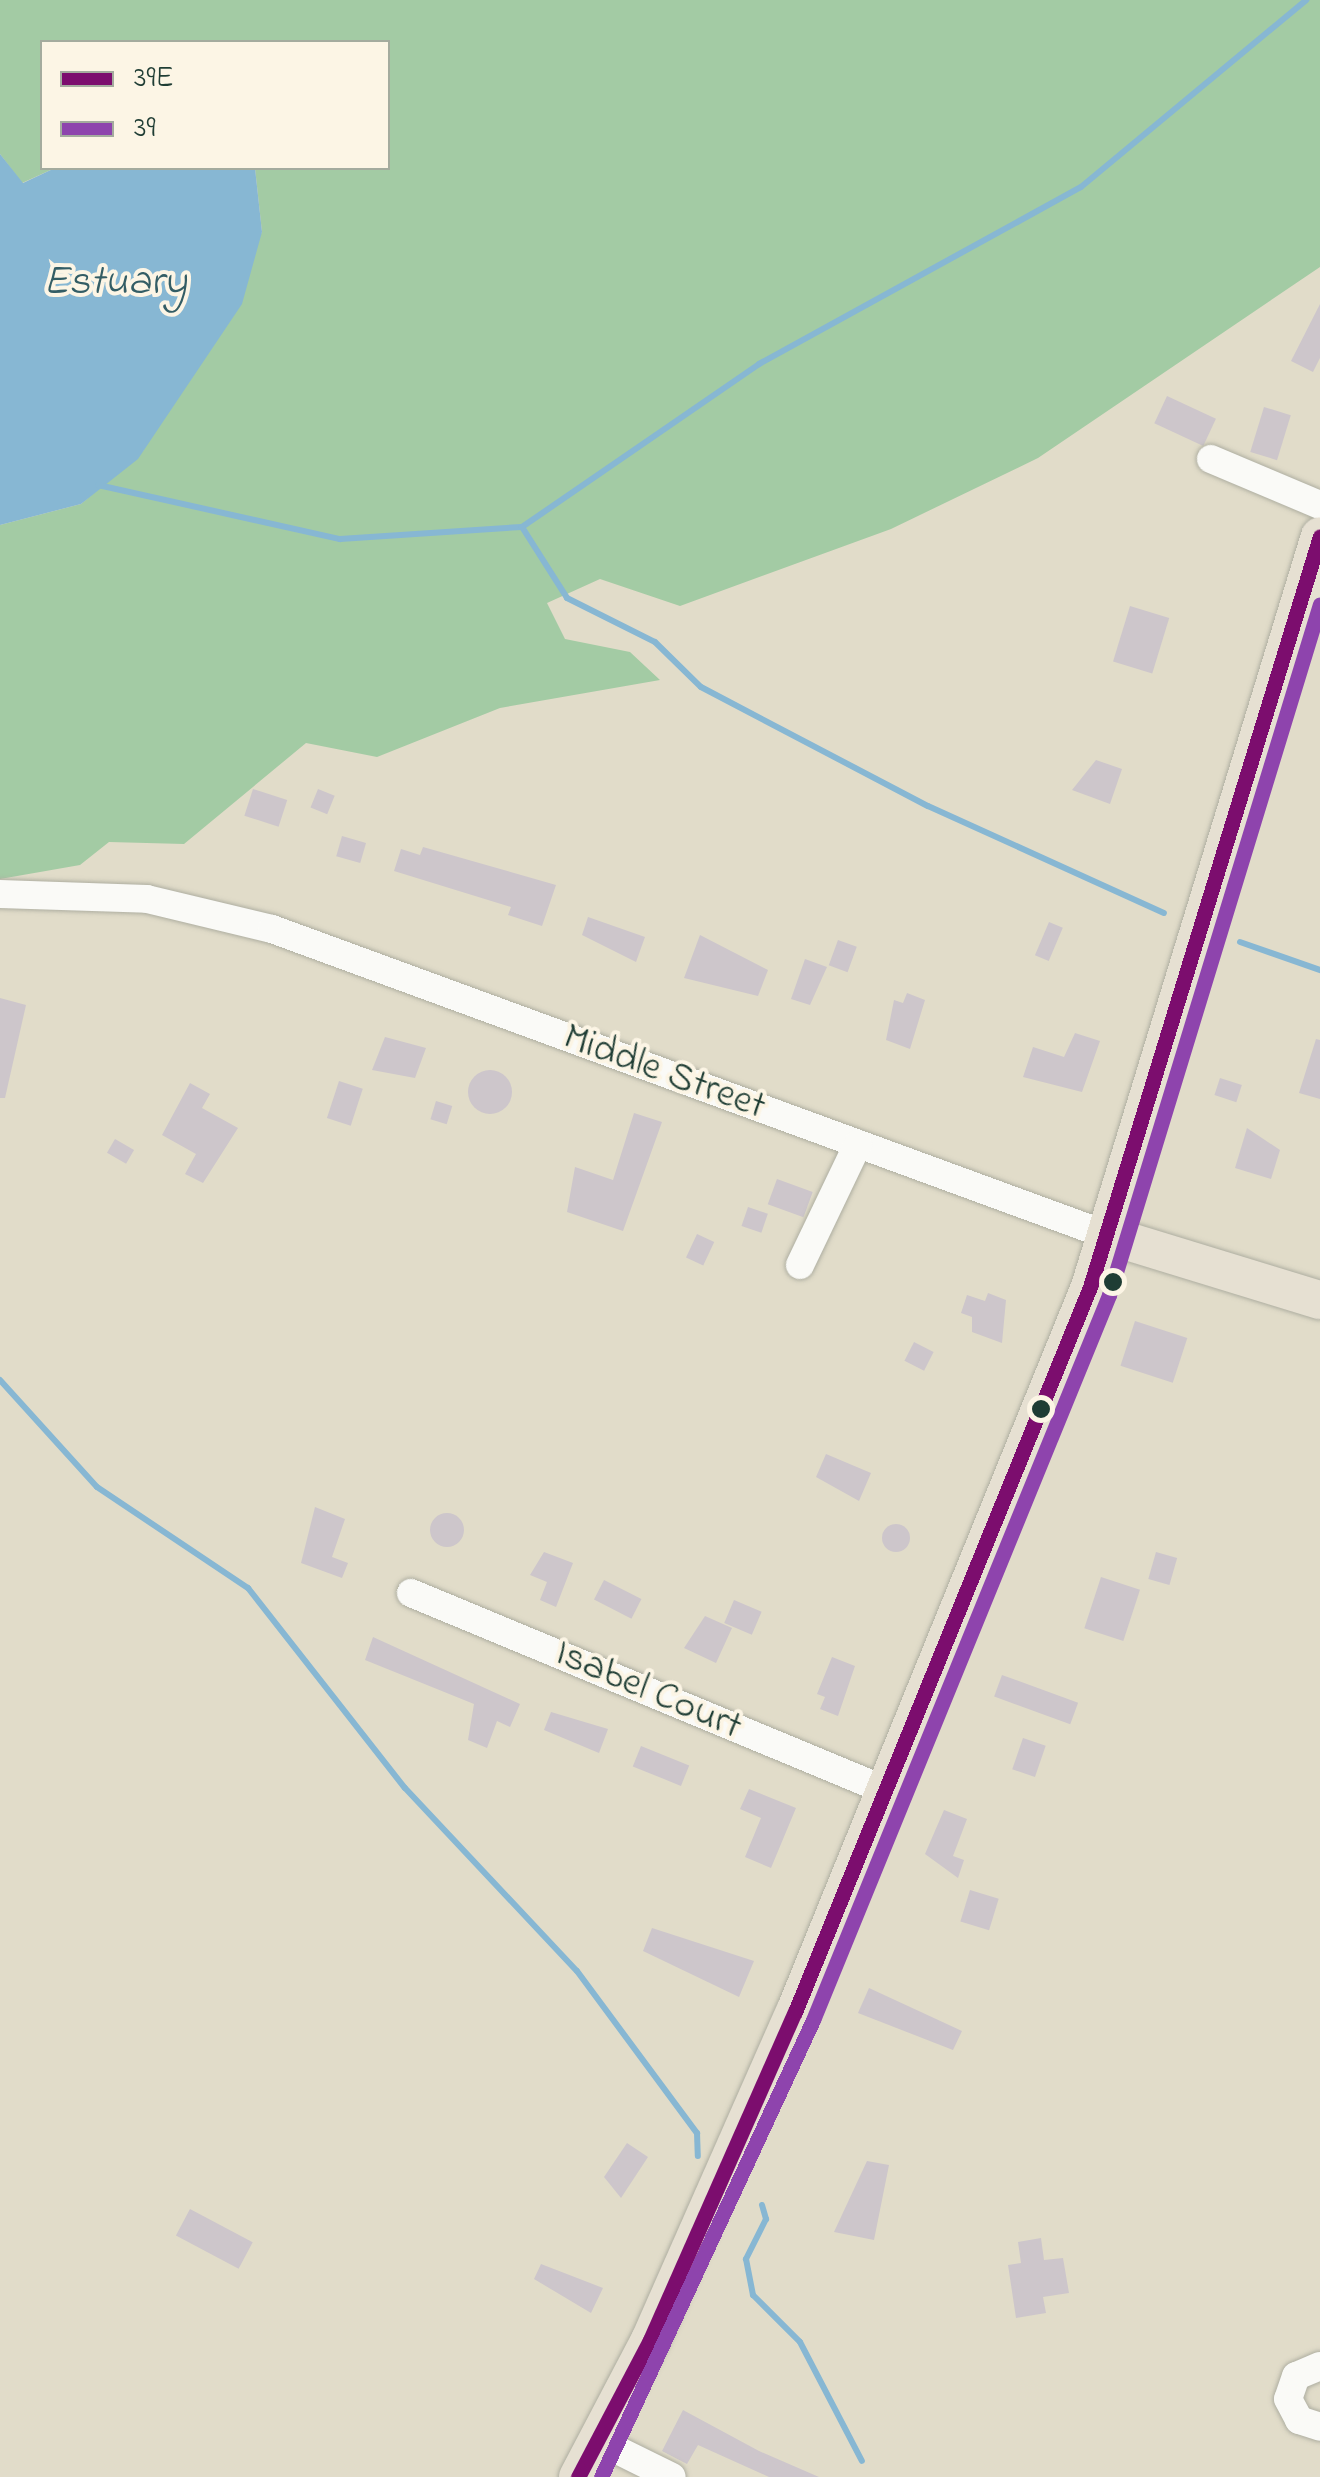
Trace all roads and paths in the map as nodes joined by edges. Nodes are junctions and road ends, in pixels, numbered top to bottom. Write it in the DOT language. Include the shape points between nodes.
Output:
graph roads {
  1 [pos="1211,459"];
  2 [pos="1320,505"];
  3 [pos="1320,536"];
  4 [pos="0,894"];
  5 [pos="858,1144"];
  6 [pos="1107,1235"];
  7 [pos="800,1266"];
  8 [pos="1320,1300"];
  9 [pos="411,1592"];
  10 [pos="885,1790"];
  11 [pos="1320,2366"];
  12 [pos="1320,2428"];
  13 [pos="598,2440"];
  14 [pos="578,2477"];
  15 [pos="672,2477"];
  1 -- 2 [label="street"];
  3 -- 6 [label="main road"];
  4 -- 5 [label="street, Middle Street" via="136,898 242,920"];
  5 -- 6 [label="street, Middle Street"];
  5 -- 7 [label="street"];
  6 -- 8 [label="main road, Middle Street"];
  6 -- 10 [label="main road"];
  9 -- 10 [label="street, Isabel Court"];
  10 -- 13 [label="main road" via="700,2232"];
  11 -- 12 [label="street" via="1296,2376 1288,2398 1299,2420"];
  13 -- 14 [label="main road"];
  13 -- 15 [label="street"];
}
